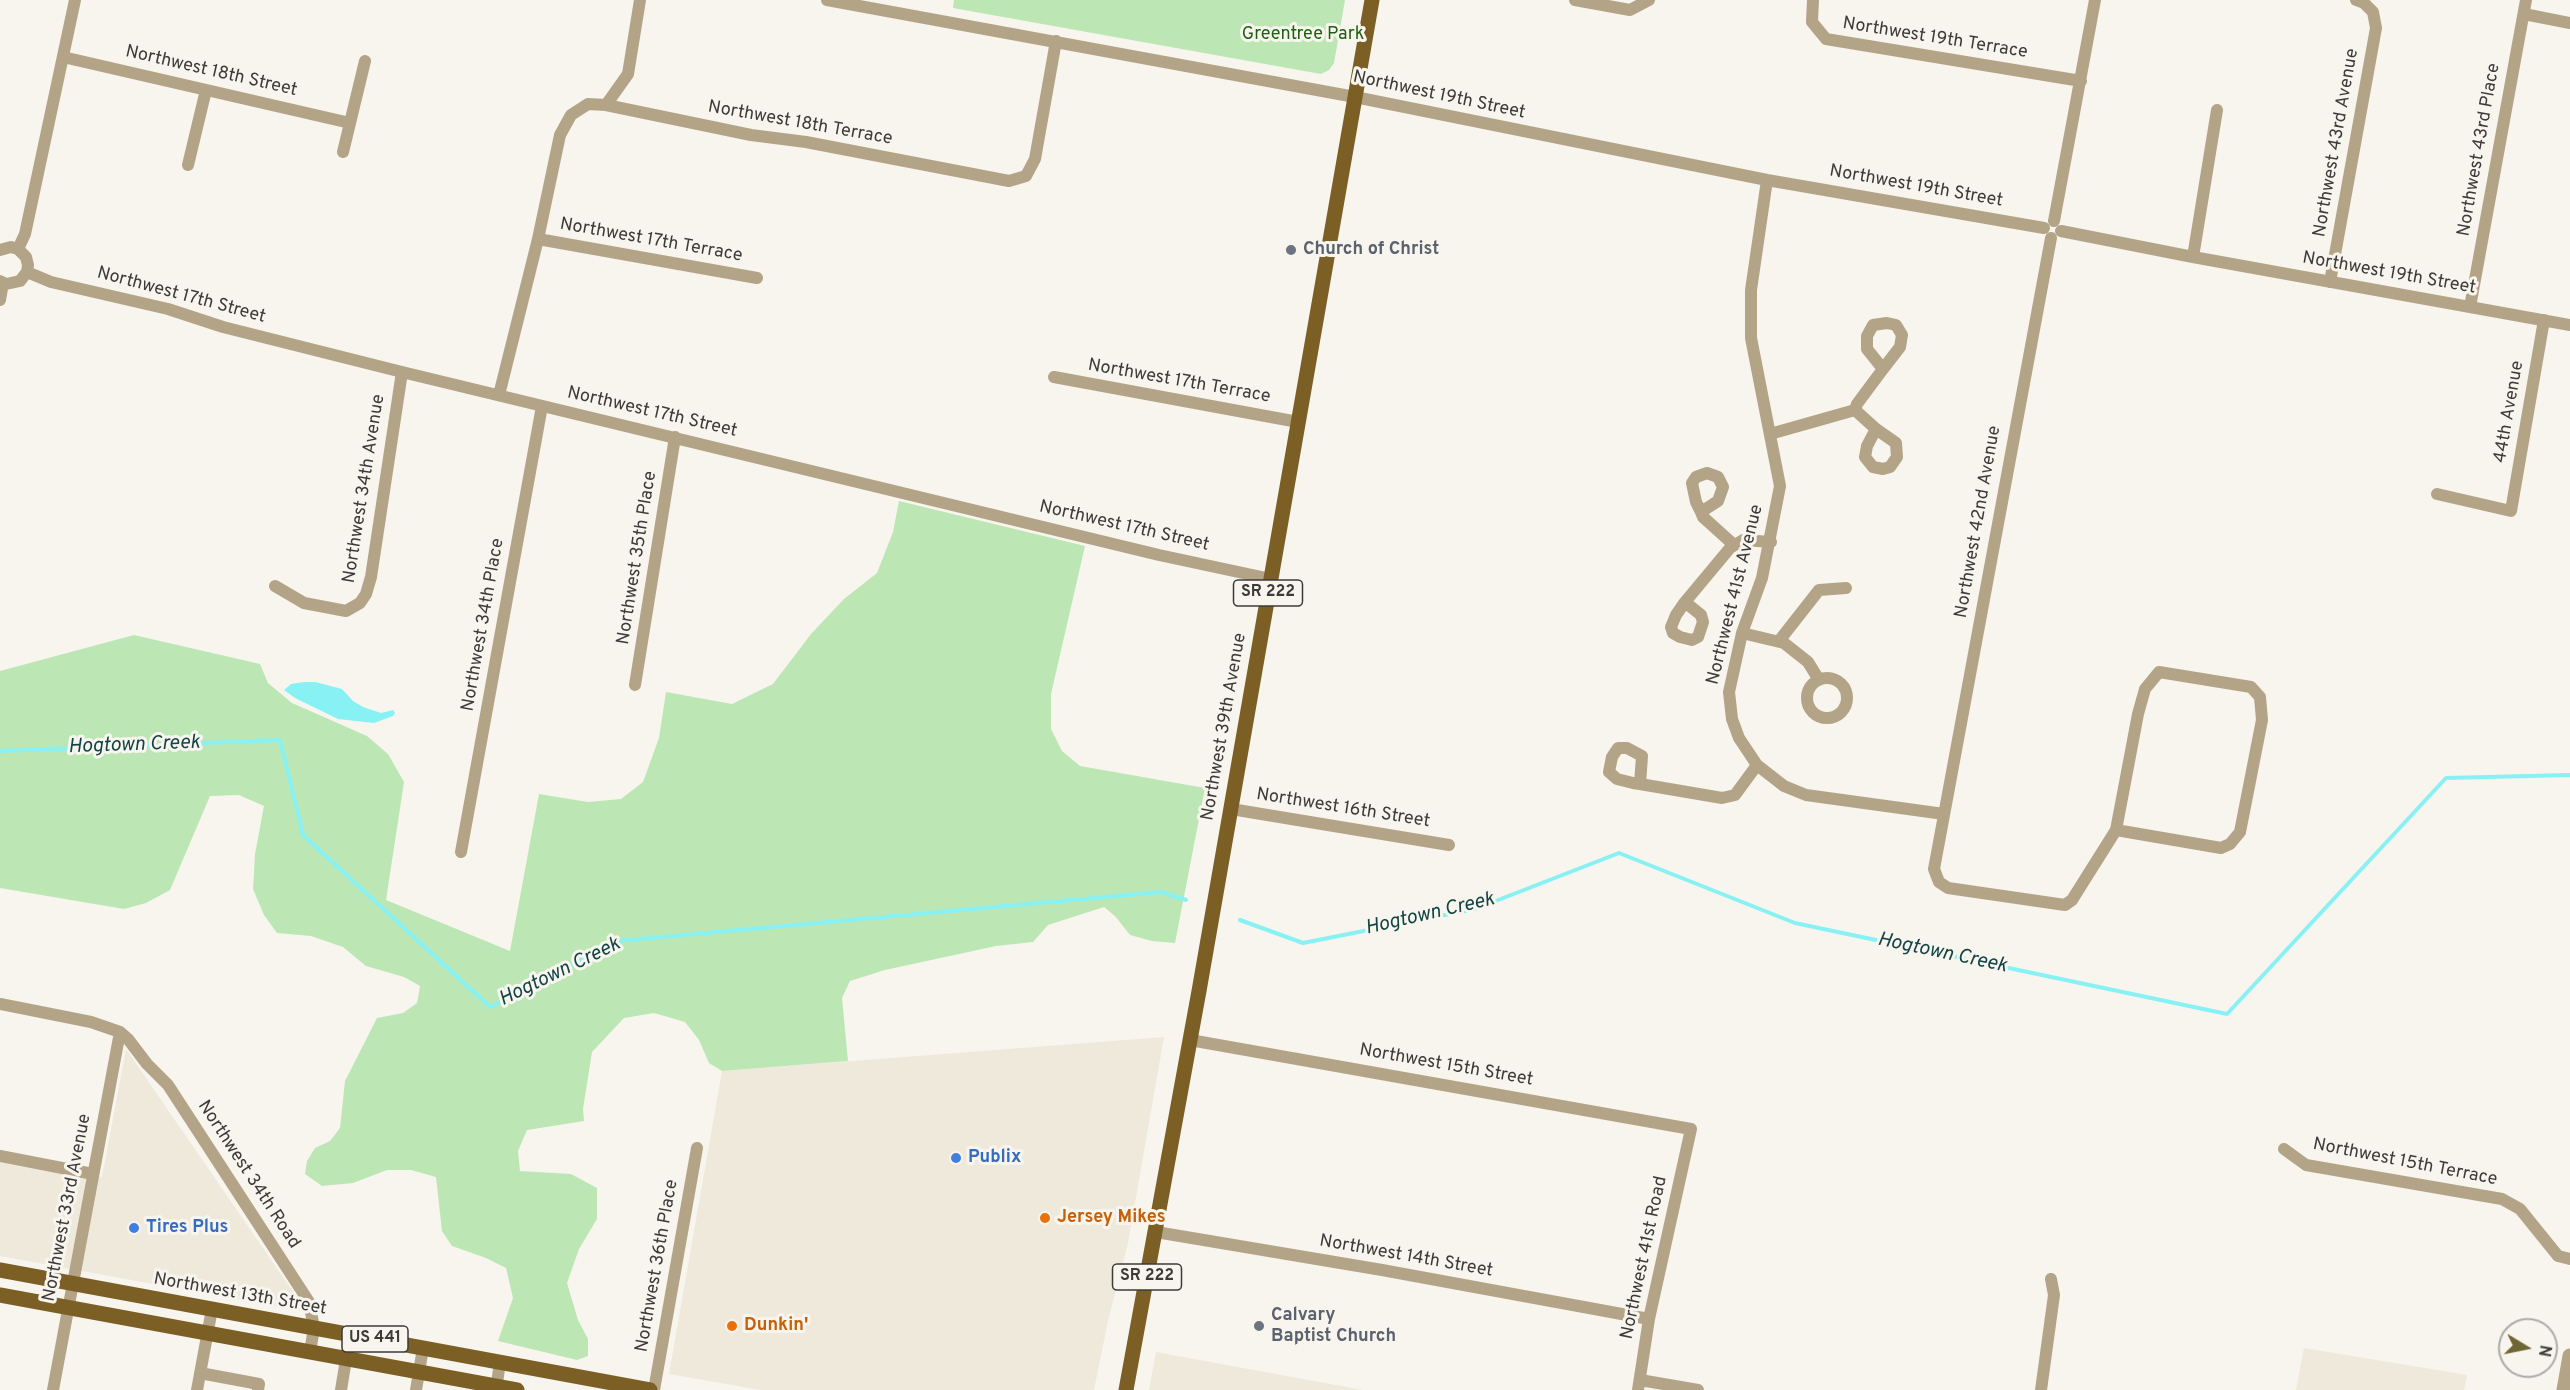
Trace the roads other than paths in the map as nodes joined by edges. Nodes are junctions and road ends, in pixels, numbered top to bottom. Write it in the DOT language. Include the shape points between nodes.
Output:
graph roads {
  1 [pos="75,0"];
  2 [pos="640,0"];
  3 [pos="827,0"];
  4 [pos="1372,0"];
  5 [pos="1575,0"];
  6 [pos="1813,0"];
  7 [pos="2095,0"];
  8 [pos="2356,0"];
  9 [pos="2526,0"];
  10 [pos="1647,2"];
  11 [pos="2524,14"];
  12 [pos="2570,23"];
  13 [pos="1056,41"];
  14 [pos="63,57"];
  15 [pos="364,61"];
  16 [pos="2081,81"];
  17 [pos="206,90"];
  18 [pos="1355,97"];
  19 [pos="606,105"];
  20 [pos="2217,110"];
  21 [pos="350,123"];
  22 [pos="343,152"];
  23 [pos="188,165"];
  24 [pos="1767,180"];
  25 [pos="2052,229"];
  26 [pos="538,239"];
  27 [pos="18,249"];
  28 [pos="0,250"];
  29 [pos="2193,257"];
  30 [pos="27,272"];
  31 [pos="757,278"];
  32 [pos="1,282"];
  33 [pos="2330,282"];
  34 [pos="0,300"];
  35 [pos="2470,307"];
  36 [pos="2544,320"];
  37 [pos="2570,325"];
  38 [pos="1883,369"];
  39 [pos="402,372"];
  40 [pos="1054,377"];
  41 [pos="499,394"];
  42 [pos="543,406"];
  43 [pos="1855,410"];
  44 [pos="1298,422"];
  45 [pos="1876,429"];
  46 [pos="1770,434"];
  47 [pos="675,437"];
  48 [pos="2437,494"];
  49 [pos="1701,512"];
  50 [pos="1771,542"];
  51 [pos="1734,545"];
  52 [pos="1271,579"];
  53 [pos="275,586"];
  54 [pos="1846,588"];
  55 [pos="1685,602"];
  56 [pos="1742,633"];
  57 [pos="1779,641"];
  58 [pos="1819,680"];
  59 [pos="636,686"];
  60 [pos="1756,765"];
  61 [pos="1640,784"];
  62 [pos="1231,809"];
  63 [pos="1944,814"];
  64 [pos="2116,830"];
  65 [pos="1449,845"];
  66 [pos="461,852"];
  67 [pos="0,1004"];
  68 [pos="120,1032"];
  69 [pos="1190,1040"];
  70 [pos="1690,1133"];
  71 [pos="697,1148"];
  72 [pos="2284,1149"];
  73 [pos="0,1156"];
  74 [pos="93,1174"];
  75 [pos="1156,1232"];
  76 [pos="2570,1259"];
  77 [pos="0,1270"];
  78 [pos="2051,1279"];
  79 [pos="72,1284"];
  80 [pos="0,1295"];
  81 [pos="68,1307"];
  82 [pos="212,1309"];
  83 [pos="1649,1319"];
  84 [pos="314,1328"];
  85 [pos="207,1333"];
  86 [pos="350,1335"];
  87 [pos="423,1348"];
  88 [pos="310,1352"];
  89 [pos="2570,1356"];
  90 [pos="346,1358"];
  91 [pos="500,1362"];
  92 [pos="419,1372"];
  93 [pos="200,1373"];
  94 [pos="228,1384"];
  95 [pos="1639,1385"];
  96 [pos="496,1388"];
  97 [pos="53,1390"];
  98 [pos="197,1390"];
  99 [pos="258,1390"];
  100 [pos="341,1390"];
  101 [pos="416,1390"];
  102 [pos="517,1390"];
  103 [pos="652,1390"];
  104 [pos="1126,1390"];
  105 [pos="1698,1390"];
  106 [pos="2041,1390"];
  107 [pos="2564,1390"];
  1 -- 14 [label="street"];
  2 -- 19 [label="street" via="628,74"];
  3 -- 13 [label="street, Northwest 19th Street"];
  4 -- 18 [label="main road, Northwest 39th Avenue / SR 222"];
  5 -- 10 [label="street" via="1630,10"];
  6 -- 16 [label="street, Northwest 19th Terrace" via="1812,22 1826,39"];
  7 -- 16 [label="street, Northwest 42nd Avenue"];
  8 -- 33 [label="street, Northwest 43rd Avenue" via="2373,12 2376,28"];
  9 -- 11 [label="street, Northwest 43rd Place"];
  11 -- 12 [label="street"];
  11 -- 35 [label="street, Northwest 43rd Place"];
  13 -- 18 [label="street, Northwest 19th Street"];
  13 -- 19 [label="street, Northwest 18th Terrace" via="1035,159 1026,176 1009,180"];
  14 -- 17 [label="street, Northwest 18th Street"];
  14 -- 27 [label="street" via="25,234"];
  15 -- 21 [label="street"];
  16 -- 25 [label="street, Northwest 42nd Avenue"];
  17 -- 21 [label="street, Northwest 18th Street"];
  17 -- 23 [label="street"];
  18 -- 24 [label="street, Northwest 19th Street"];
  18 -- 44 [label="main road, Northwest 39th Avenue / SR 222"];
  19 -- 26 [label="street, Northwest 18th Terrace" via="588,104 571,115 560,135"];
  20 -- 29 [label="street"];
  21 -- 22 [label="street"];
  24 -- 25 [label="street, Northwest 19th Street"];
  24 -- 46 [label="street, Northwest 41st Avenue" via="1751,290 1751,338"];
  25 -- 29 [label="street, Northwest 19th Street"];
  25 -- 63 [label="street, Northwest 42nd Avenue"];
  26 -- 31 [label="street, Northwest 17th Terrace"];
  26 -- 41 [label="street"];
  27 -- 28 [label="street"];
  27 -- 30 [label="street" via="26,256"];
  29 -- 33 [label="street, Northwest 19th Street"];
  30 -- 32 [label="street" via="14,284"];
  30 -- 39 [label="street, Northwest 17th Street" via="51,282"];
  32 -- 34 [label="street"];
  33 -- 35 [label="street, Northwest 19th Street"];
  35 -- 36 [label="street, Northwest 19th Street"];
  36 -- 37 [label="street, Northwest 19th Street"];
  36 -- 48 [label="street, 44th Avenue" via="2511,511"];
  38 -- 43 [label="street"];
  39 -- 41 [label="street, Northwest 17th Street"];
  39 -- 53 [label="street, Northwest 34th Avenue" via="366,594 346,611 304,603"];
  40 -- 44 [label="street, Northwest 17th Terrace"];
  41 -- 42 [label="street, Northwest 17th Street"];
  42 -- 47 [label="street, Northwest 17th Street"];
  42 -- 66 [label="street, Northwest 34th Place"];
  43 -- 45 [label="street"];
  43 -- 46 [label="street"];
  44 -- 52 [label="main road, Northwest 39th Avenue / SR 222"];
  46 -- 50 [label="street, Northwest 41st Avenue" via="1780,486"];
  47 -- 52 [label="street, Northwest 17th Street"];
  47 -- 59 [label="street, Northwest 35th Place"];
  49 -- 51 [label="street"];
  50 -- 51 [label="street" via="1743,540"];
  50 -- 56 [label="street, Northwest 41st Avenue"];
  51 -- 55 [label="street"];
  52 -- 62 [label="main road, Northwest 39th Avenue / SR 222"];
  54 -- 57 [label="street" via="1819,590"];
  56 -- 57 [label="street"];
  56 -- 60 [label="street, Northwest 41st Avenue" via="1730,692 1732,719"];
  57 -- 58 [label="street" via="1808,662"];
  60 -- 61 [label="street" via="1735,795 1722,798"];
  60 -- 63 [label="street" via="1784,786 1806,795"];
  62 -- 65 [label="street, Northwest 16th Street"];
  62 -- 69 [label="main road, Northwest 39th Avenue / SR 222"];
  63 -- 64 [label="street" via="1934,868 1939,882 1948,888 2065,905"];
  64 -- 64 [label="street" via="2138,714 2145,689 2158,672 2251,687 2260,697 2262,720 2240,832 2230,844 2221,848"];
  67 -- 68 [label="street" via="92,1022"];
  68 -- 74 [label="street, Northwest 33rd Avenue"];
  68 -- 84 [label="street, Northwest 34th Road" via="168,1085 309,1302"];
  69 -- 70 [label="street, Northwest 15th Street" via="1661,1123 1691,1129"];
  69 -- 75 [label="main road, Northwest 39th Avenue / SR 222"];
  70 -- 83 [label="street, Northwest 41st Road"];
  71 -- 103 [label="street, Northwest 36th Place"];
  72 -- 76 [label="street, Northwest 15th Terrace" via="2306,1165 2502,1199 2520,1209 2558,1256"];
  73 -- 74 [label="street"];
  74 -- 79 [label="street, Northwest 33rd Avenue"];
  75 -- 83 [label="street, Northwest 14th Street"];
  75 -- 104 [label="main road, Northwest 39th Avenue / SR 222"];
  77 -- 79 [label="main road, Northwest 13th Street / US 441"];
  78 -- 106 [label="street" via="2054,1295"];
  79 -- 81 [label="street, Northwest 33rd Avenue"];
  79 -- 82 [label="main road, Northwest 13th Street / US 441"];
  80 -- 81 [label="main road, US 441"];
  81 -- 85 [label="main road, US 441"];
  81 -- 97 [label="street, Northwest 33rd Avenue"];
  82 -- 84 [label="main road, Northwest 13th Street / US 441"];
  82 -- 85 [label="street"];
  83 -- 95 [label="street, Northwest 41st Road"];
  84 -- 86 [label="main road, Northwest 13th Street / US 441"];
  84 -- 88 [label="street, Northwest 34th Road"];
  85 -- 88 [label="main road, US 441"];
  85 -- 93 [label="street"];
  86 -- 87 [label="main road, Northwest 13th Street / US 441"];
  86 -- 90 [label="street"];
  87 -- 91 [label="main road, Northwest 13th Street / US 441"];
  87 -- 92 [label="street"];
  88 -- 90 [label="main road, US 441"];
  89 -- 107 [label="street"];
  90 -- 92 [label="main road, US 441"];
  90 -- 100 [label="street"];
  91 -- 96 [label="street"];
  91 -- 103 [label="main road, Northwest 13th Street / US 441"];
  92 -- 96 [label="main road, US 441"];
  92 -- 101 [label="street"];
  93 -- 94 [label="street"];
  93 -- 98 [label="street"];
  94 -- 99 [label="street" via="259,1384"];
  95 -- 105 [label="street"];
  96 -- 102 [label="main road, US 441"];
}
